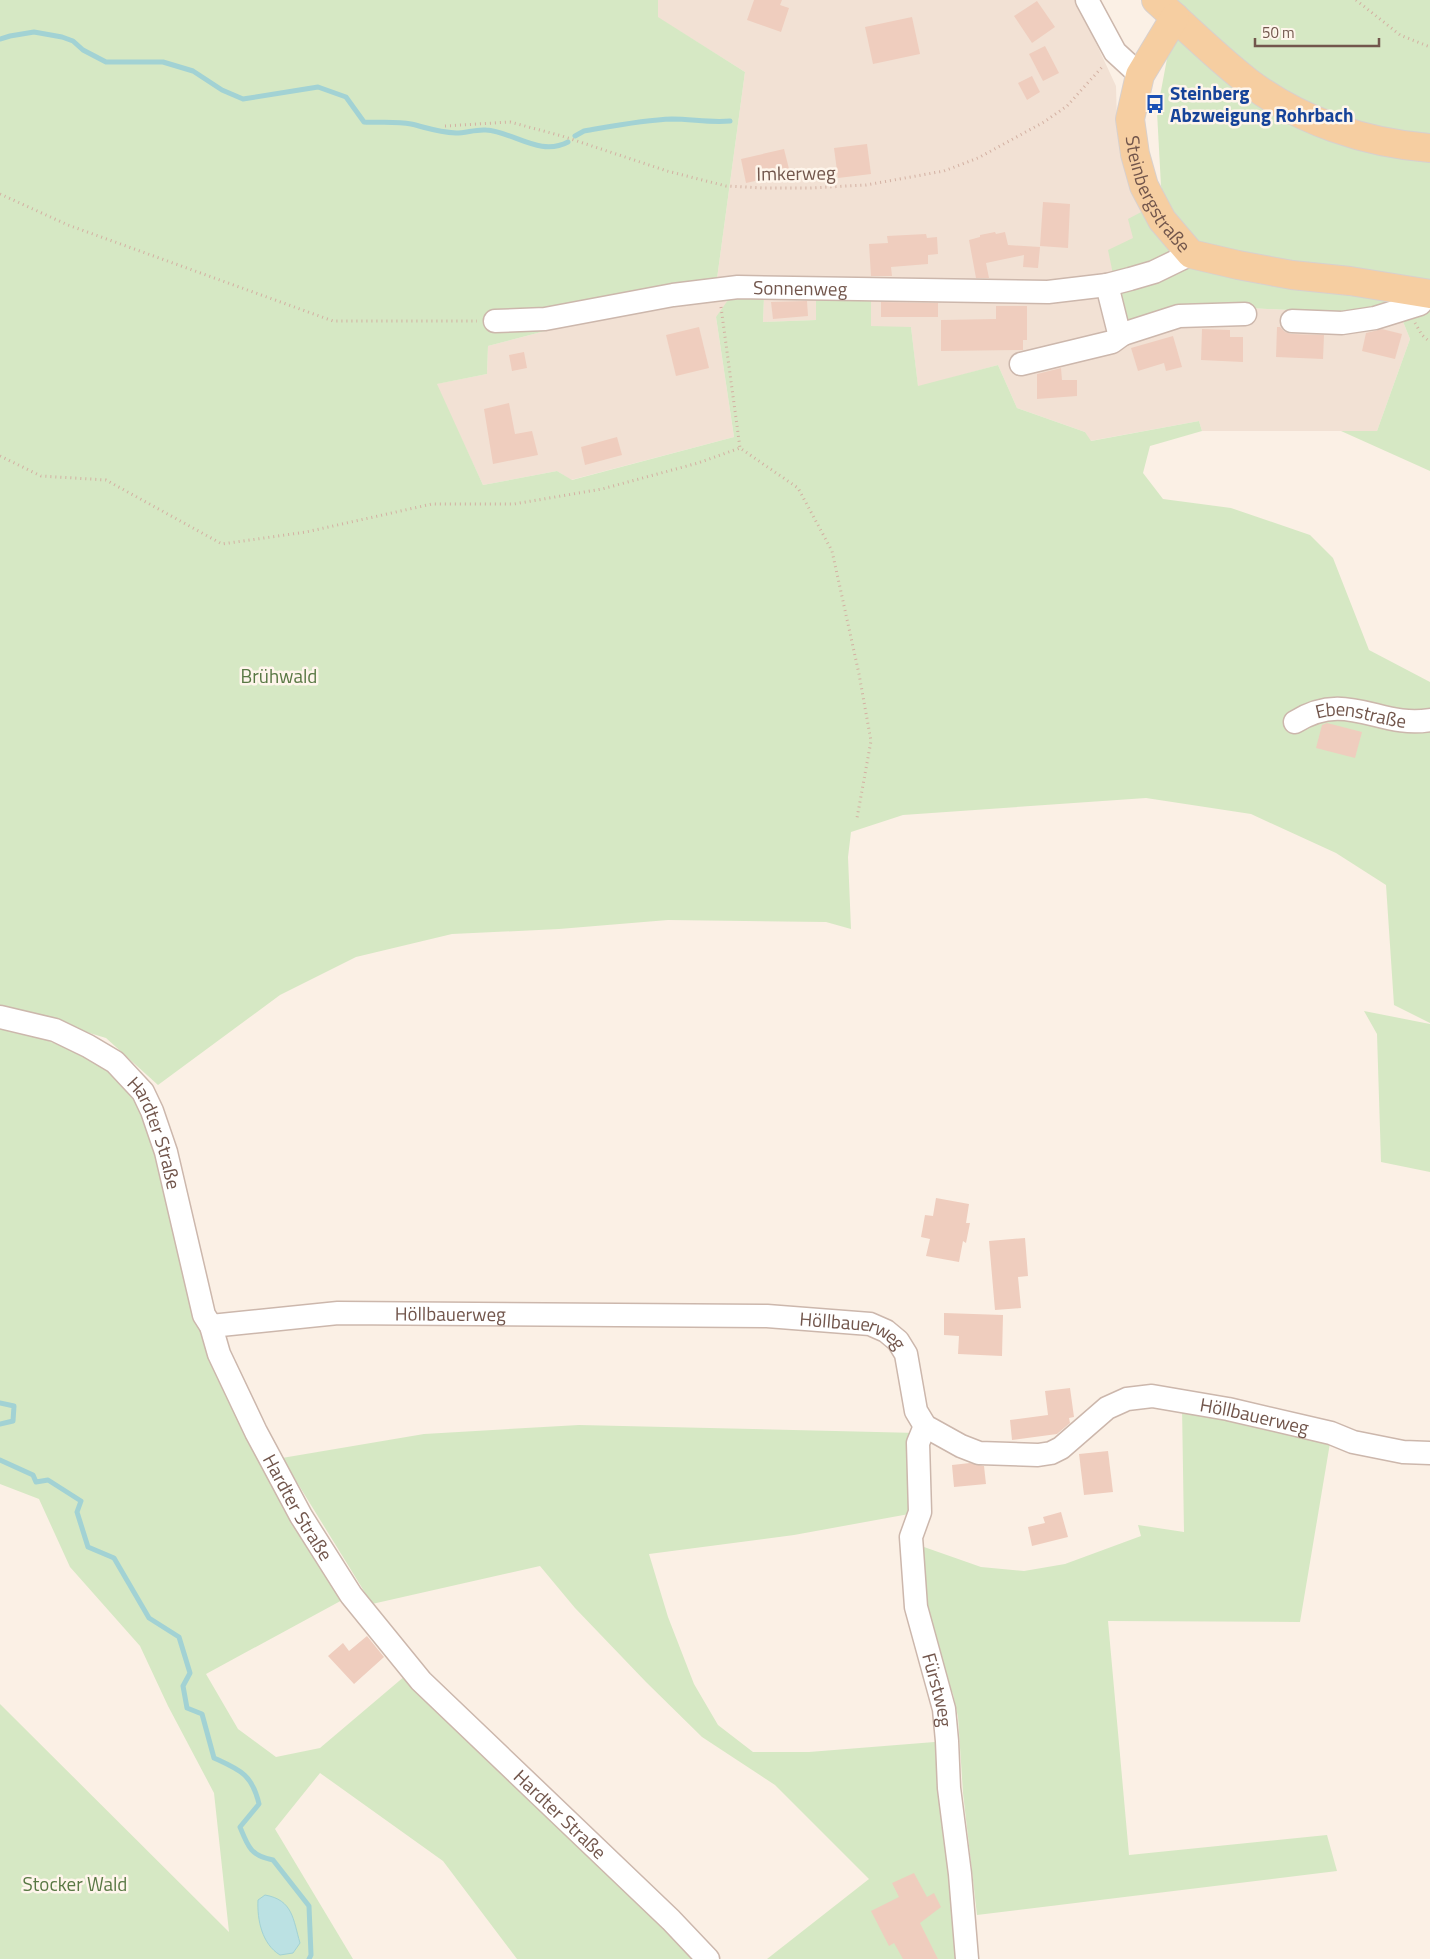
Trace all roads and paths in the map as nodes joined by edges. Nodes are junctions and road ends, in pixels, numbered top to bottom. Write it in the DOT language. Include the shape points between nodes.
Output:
graph roads {
  1 [pos="1088,0"];
  2 [pos="1356,0"];
  3 [pos="1165,9"];
  4 [pos="1430,48"];
  5 [pos="1115,52"];
  6 [pos="1140,76"];
  7 [pos="445,126"];
  8 [pos="1430,148"];
  9 [pos="0,194"];
  10 [pos="1191,254"];
  11 [pos="1107,285"];
  12 [pos="719,289"];
  13 [pos="1428,294"];
  14 [pos="1244,314"];
  15 [pos="495,321"];
  16 [pos="1292,321"];
  17 [pos="1123,334"];
  18 [pos="1021,364"];
  19 [pos="740,448"];
  20 [pos="0,456"];
  21 [pos="1430,720"];
  22 [pos="1295,722"];
  23 [pos="856,818"];
  24 [pos="0,1017"];
  25 [pos="211,1326"];
  26 [pos="925,1426"];
  27 [pos="1430,1453"];
  28 [pos="708,1959"];
  29 [pos="967,1959"];
  1 -- 5 [label="street"];
  2 -- 4 [label="path" via="1400,35"];
  3 -- 6 [label="main road, Steinbergstraße"];
  3 -- 8 [label="main road" via="1248,81 1301,114 1373,140"];
  5 -- 6 [label="street"];
  5 -- 7 [label="path, Imkerweg" via="1067,106 1000,147 944,171 866,185 810,188 726,186 510,122"];
  6 -- 10 [label="main road, Steinbergstraße" via="1130,119 1144,186 1162,220"];
  9 -- 15 [label="path" via="68,225 333,321"];
  10 -- 11 [label="street, Sonnenweg" via="1154,272"];
  10 -- 13 [label="main road, Steinbergstraße" via="1292,275"];
  11 -- 12 [label="street, Sonnenweg" via="1048,292 738,286"];
  11 -- 17 [label="street" via="1118,329"];
  12 -- 15 [label="street, Sonnenweg" via="554,318"];
  12 -- 19 [label="path"];
  13 -- 16 [label="street" via="1420,304 1376,318 1342,323"];
  14 -- 17 [label="street" via="1179,316"];
  17 -- 18 [label="street" via="1112,342"];
  19 -- 20 [label="path" via="602,489 514,504 432,504 306,532 222,544 106,480 40,476"];
  19 -- 23 [label="path" via="798,488 832,551 860,674 871,741"];
  21 -- 22 [label="street, Ebenstraße" via="1409,721 1335,708 1308,714"];
  24 -- 25 [label="street, Hardter Straße" via="55,1030 88,1046 115,1062 143,1092 166,1152 204,1315"];
  25 -- 26 [label="street, Höllbauerweg" via="338,1313 767,1316 870,1324 898,1341 906,1354 916,1411"];
  25 -- 28 [label="street, Hardter Straße" via="219,1354 256,1432 302,1516 351,1595 421,1681"];
  26 -- 27 [label="street, Höllbauerweg" via="979,1453 1051,1454 1107,1408 1127,1399 1152,1396 1228,1409 1331,1433 1353,1442 1403,1452"];
  26 -- 29 [label="street, Fürstweg" via="918,1443 920,1512 911,1537 916,1607 944,1709"];
}
